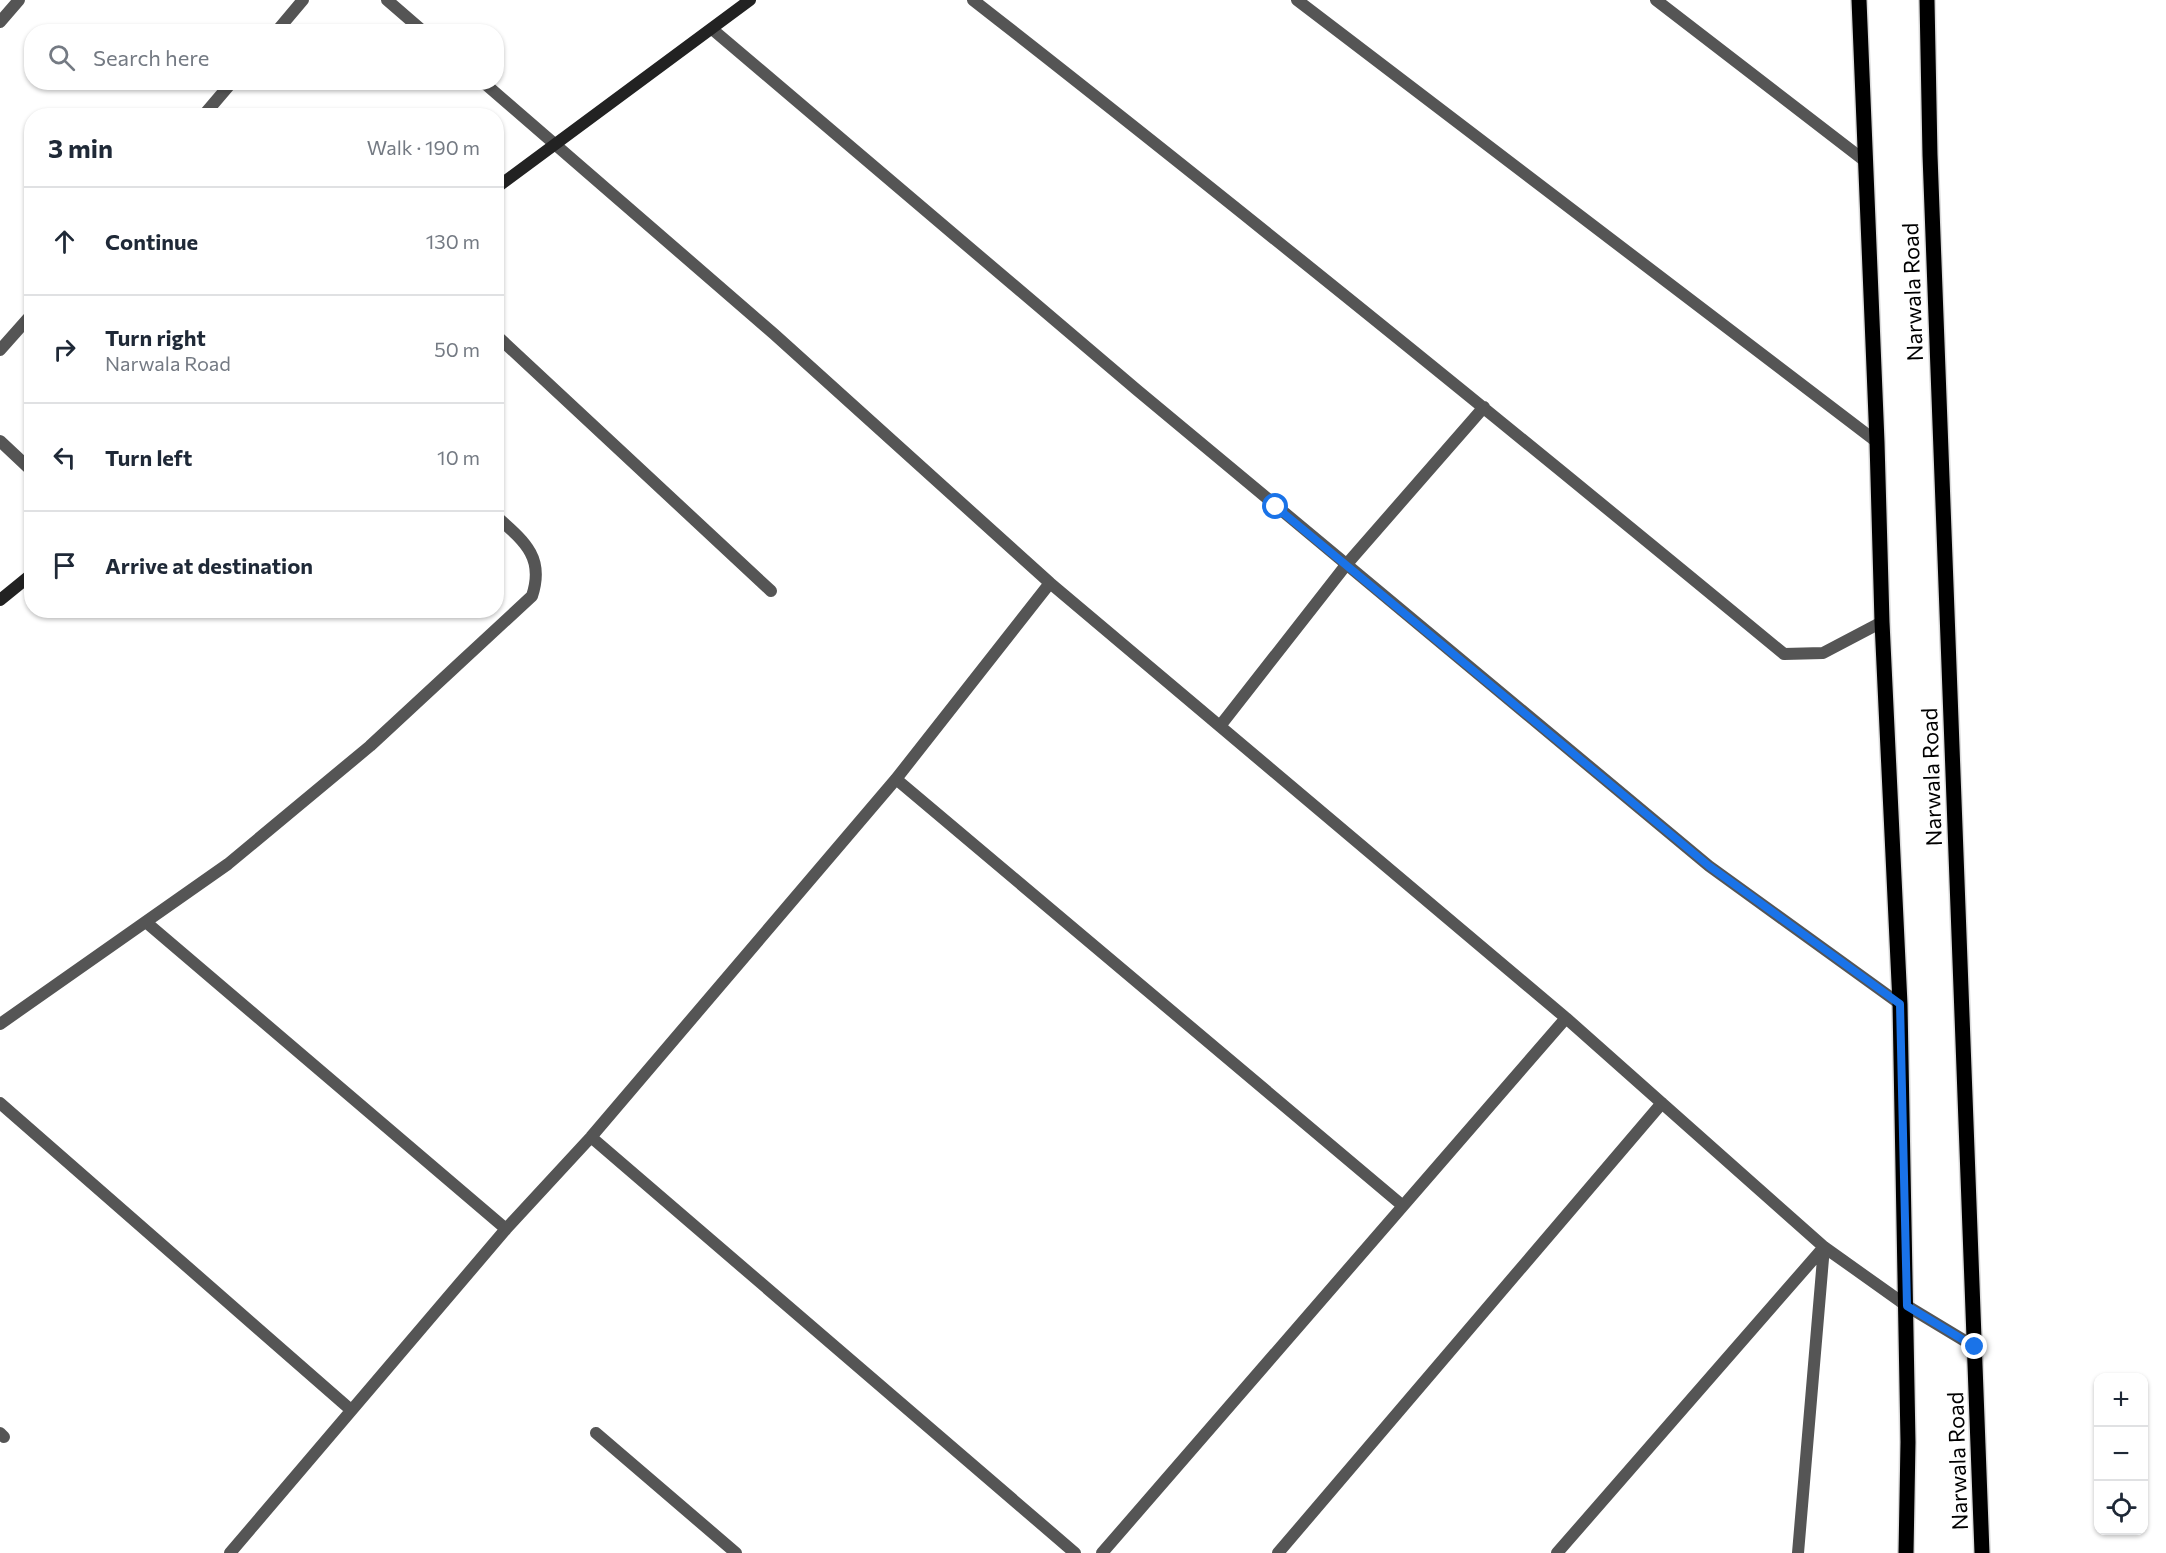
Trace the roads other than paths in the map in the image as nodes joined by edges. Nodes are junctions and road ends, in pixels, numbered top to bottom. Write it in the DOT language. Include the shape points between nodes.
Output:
graph roads {
  1 [pos="19,0"];
  2 [pos="303,0"];
  3 [pos="387,0"];
  4 [pos="750,0"];
  5 [pos="973,0"];
  6 [pos="1297,0"];
  7 [pos="1656,0"];
  8 [pos="1860,0"];
  9 [pos="1927,0"];
  10 [pos="0,22"];
  11 [pos="283,24"];
  12 [pos="415,24"];
  13 [pos="712,28"];
  14 [pos="225,90"];
  15 [pos="492,90"];
  16 [pos="210,108"];
  17 [pos="555,144"];
  18 [pos="1865,161"];
  19 [pos="504,182"];
  20 [pos="24,323"];
  21 [pos="504,342"];
  22 [pos="0,350"];
  23 [pos="1484,407"];
  24 [pos="0,441"];
  25 [pos="1877,442"];
  26 [pos="24,464"];
  27 [pos="504,523"];
  28 [pos="1346,565"];
  29 [pos="24,580"];
  30 [pos="1050,583"];
  31 [pos="771,591"];
  32 [pos="0,600"];
  33 [pos="1882,622"];
  34 [pos="1220,726"];
  35 [pos="896,779"];
  36 [pos="147,922"];
  37 [pos="1900,1004"];
  38 [pos="1566,1018"];
  39 [pos="0,1024"];
  40 [pos="0,1103"];
  41 [pos="1662,1103"];
  42 [pos="591,1137"];
  43 [pos="1403,1206"];
  44 [pos="506,1229"];
  45 [pos="1824,1247"];
  46 [pos="1907,1306"];
  47 [pos="1975,1347"];
  48 [pos="351,1410"];
  49 [pos="596,1433"];
  50 [pos="230,1553"];
  51 [pos="736,1553"];
  52 [pos="1075,1553"];
  53 [pos="1102,1553"];
  54 [pos="1278,1553"];
  55 [pos="1557,1553"];
  56 [pos="1798,1553"];
  57 [pos="1906,1553"];
  58 [pos="1982,1553"];
  1 -- 10 [label="street"];
  2 -- 11 [label="street"];
  3 -- 12 [label="street"];
  4 -- 13 [label="main road"];
  5 -- 23 [label="street"];
  6 -- 25 [label="street"];
  7 -- 18 [label="street"];
  8 -- 18 [label="main road, Narwala Road"];
  9 -- 47 [label="main road, Narwala Road"];
  13 -- 17 [label="main road"];
  13 -- 28 [label="street"];
  14 -- 16 [label="street"];
  15 -- 17 [label="street"];
  17 -- 19 [label="main road"];
  17 -- 30 [label="street" via="783,342"];
  18 -- 25 [label="main road, Narwala Road"];
  20 -- 22 [label="street"];
  21 -- 31 [label="street"];
  23 -- 28 [label="street"];
  23 -- 33 [label="street" via="1784,654 1823,652"];
  24 -- 26 [label="street"];
  25 -- 33 [label="main road, Narwala Road"];
  27 -- 36 [label="street" via="529,550 537,570 532,596 370,746 228,864"];
  28 -- 34 [label="street"];
  28 -- 37 [label="street" via="1709,866"];
  29 -- 32 [label="main road"];
  30 -- 34 [label="street"];
  30 -- 35 [label="street"];
  33 -- 37 [label="main road, Narwala Road"];
  34 -- 38 [label="street"];
  35 -- 42 [label="street"];
  35 -- 43 [label="street"];
  36 -- 39 [label="street"];
  36 -- 44 [label="street"];
  37 -- 46 [label="main road, Narwala Road"];
  38 -- 41 [label="street"];
  38 -- 43 [label="street"];
  40 -- 48 [label="street"];
  41 -- 45 [label="street"];
  41 -- 54 [label="street"];
  42 -- 44 [label="street"];
  42 -- 52 [label="street"];
  43 -- 53 [label="street"];
  44 -- 48 [label="street"];
  45 -- 46 [label="street"];
  45 -- 55 [label="street"];
  45 -- 56 [label="street"];
  46 -- 47 [label="street"];
  46 -- 57 [label="main road, Narwala Road"];
  47 -- 58 [label="main road, Narwala Road"];
  48 -- 50 [label="street"];
  49 -- 51 [label="street"];
}
